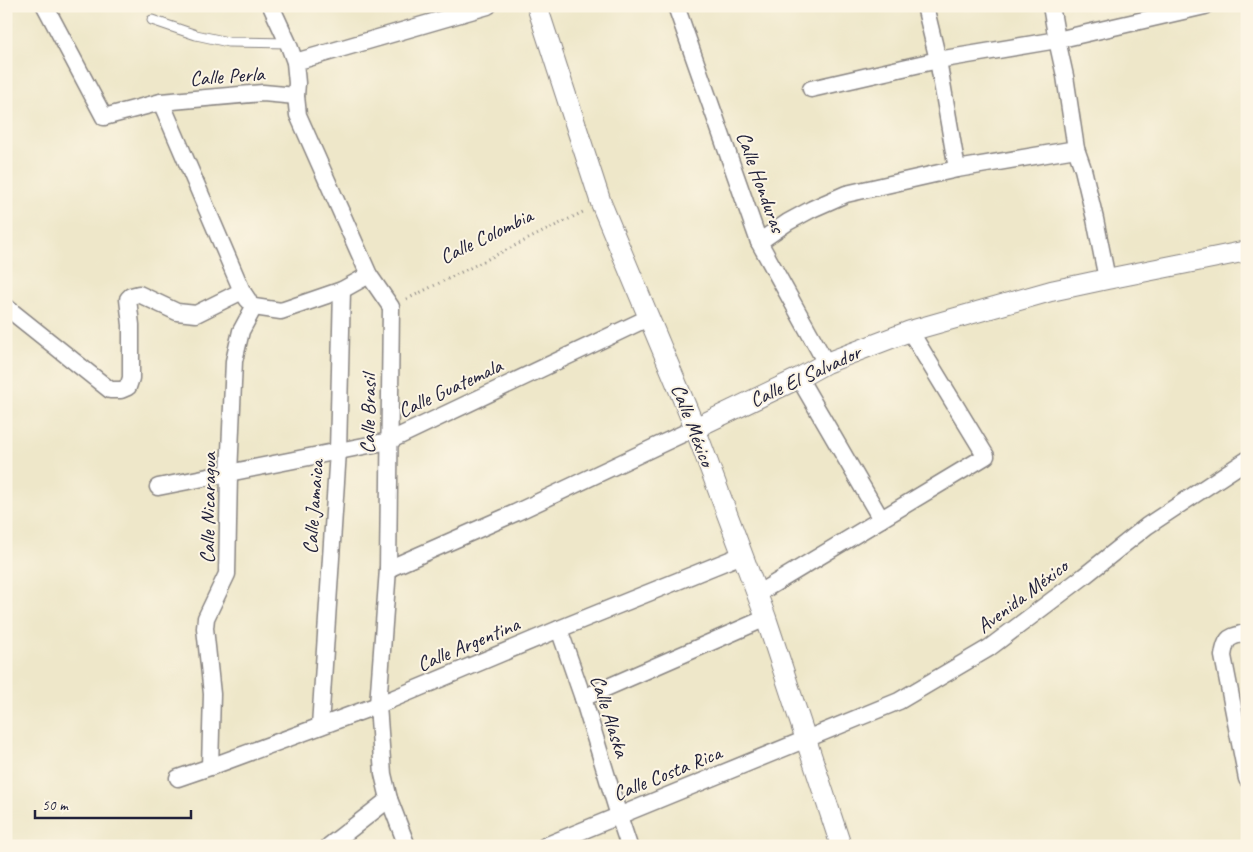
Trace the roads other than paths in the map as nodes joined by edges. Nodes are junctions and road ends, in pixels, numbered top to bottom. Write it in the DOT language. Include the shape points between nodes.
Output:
graph roads {
  1 [pos="45,6"];
  2 [pos="271,6"];
  3 [pos="488,6"];
  4 [pos="537,6"];
  5 [pos="676,6"];
  6 [pos="925,6"];
  7 [pos="1051,6"];
  8 [pos="1205,6"];
  9 [pos="152,20"];
  10 [pos="1057,40"];
  11 [pos="288,43"];
  12 [pos="938,60"];
  13 [pos="295,62"];
  14 [pos="811,89"];
  15 [pos="296,96"];
  16 [pos="161,102"];
  17 [pos="1076,149"];
  18 [pos="957,169"];
  19 [pos="759,242"];
  20 [pos="1247,251"];
  21 [pos="369,275"];
  22 [pos="1107,279"];
  23 [pos="342,290"];
  24 [pos="242,292"];
  25 [pos="6,307"];
  26 [pos="254,307"];
  27 [pos="650,317"];
  28 [pos="910,331"];
  29 [pos="826,364"];
  30 [pos="799,378"];
  31 [pos="695,428"];
  32 [pos="389,441"];
  33 [pos="338,451"];
  34 [pos="1247,460"];
  35 [pos="229,474"];
  36 [pos="158,487"];
  37 [pos="881,519"];
  38 [pos="742,555"];
  39 [pos="388,569"];
  40 [pos="757,594"];
  41 [pos="766,618"];
  42 [pos="558,629"];
  43 [pos="1247,632"];
  44 [pos="584,698"];
  45 [pos="378,705"];
  46 [pos="320,726"];
  47 [pos="806,738"];
  48 [pos="210,768"];
  49 [pos="178,778"];
  50 [pos="1247,779"];
  51 [pos="389,799"];
  52 [pos="619,816"];
  53 [pos="329,846"];
  54 [pos="407,846"];
  55 [pos="544,846"];
  56 [pos="629,846"];
  57 [pos="841,846"];
  1 -- 16 [label="street, Calle Perla" via="104,117"];
  2 -- 11 [label="street"];
  3 -- 13 [label="street"];
  4 -- 27 [label="street, Calle México" via="601,202"];
  5 -- 19 [label="street, Calle Honduras"];
  6 -- 12 [label="street"];
  7 -- 10 [label="street"];
  8 -- 10 [label="street"];
  9 -- 11 [label="lane" via="228,42"];
  10 -- 12 [label="street"];
  10 -- 17 [label="street"];
  11 -- 13 [label="street"];
  12 -- 14 [label="street"];
  12 -- 18 [label="street"];
  13 -- 15 [label="street"];
  15 -- 16 [label="street, Calle Perla" via="263,94"];
  15 -- 21 [label="street" via="298,115"];
  16 -- 24 [label="street"];
  17 -- 18 [label="street"];
  17 -- 22 [label="street"];
  18 -- 19 [label="street" via="846,194 788,222"];
  19 -- 29 [label="street, Calle Honduras"];
  20 -- 22 [label="street, Calle El Salvador"];
  21 -- 23 [label="street"];
  21 -- 32 [label="street, Calle Brasil" via="391,307"];
  22 -- 28 [label="street, Calle El Salvador"];
  23 -- 26 [label="street" via="281,311"];
  23 -- 33 [label="street, Calle Jamaica"];
  24 -- 25 [label="street" via="196,314 177,312 139,294 131,296 128,300 131,378 128,387 121,390 110,390"];
  24 -- 26 [label="street"];
  26 -- 35 [label="street, Calle Nicaragua" via="241,331 234,361"];
  27 -- 31 [label="street, Calle México"];
  27 -- 32 [label="street, Calle Guatemala"];
  28 -- 29 [label="street, Calle El Salvador"];
  28 -- 37 [label="street" via="986,456"];
  29 -- 30 [label="street, Calle El Salvador"];
  30 -- 31 [label="street, Calle El Salvador"];
  30 -- 37 [label="street"];
  31 -- 38 [label="street, Calle México"];
  31 -- 39 [label="street, Calle El Salvador"];
  32 -- 33 [label="street, Calle Guatemala"];
  32 -- 39 [label="street, Calle Brasil"];
  33 -- 35 [label="street, Calle Guatemala"];
  33 -- 46 [label="street, Calle Jamaica"];
  34 -- 47 [label="street, Avenida México" via="1147,526 989,648 899,701"];
  35 -- 36 [label="street, Calle Guatemala"];
  35 -- 48 [label="street, Calle Nicaragua" via="227,574 206,618 205,628 212,694"];
  37 -- 40 [label="street"];
  38 -- 40 [label="street, Calle México"];
  38 -- 42 [label="street, Calle Argentina"];
  39 -- 45 [label="street, Calle Brasil"];
  40 -- 41 [label="street, Calle México"];
  41 -- 44 [label="street"];
  41 -- 47 [label="street, Calle México"];
  42 -- 44 [label="street, Calle Alaska"];
  42 -- 45 [label="street, Calle Argentina"];
  43 -- 50 [label="street" via="1230,638 1225,644 1224,656"];
  44 -- 52 [label="street, Calle Alaska"];
  45 -- 46 [label="street, Calle Argentina"];
  45 -- 51 [label="street, Calle Brasil" via="383,774"];
  46 -- 48 [label="street, Calle Argentina"];
  47 -- 52 [label="street, Calle Costa Rica"];
  47 -- 57 [label="street, Calle México"];
  48 -- 49 [label="street, Calle Argentina"];
  51 -- 53 [label="street"];
  51 -- 54 [label="street, Calle Brasil"];
  52 -- 55 [label="street, Calle Costa Rica"];
  52 -- 56 [label="street, Calle Alaska"];
}
